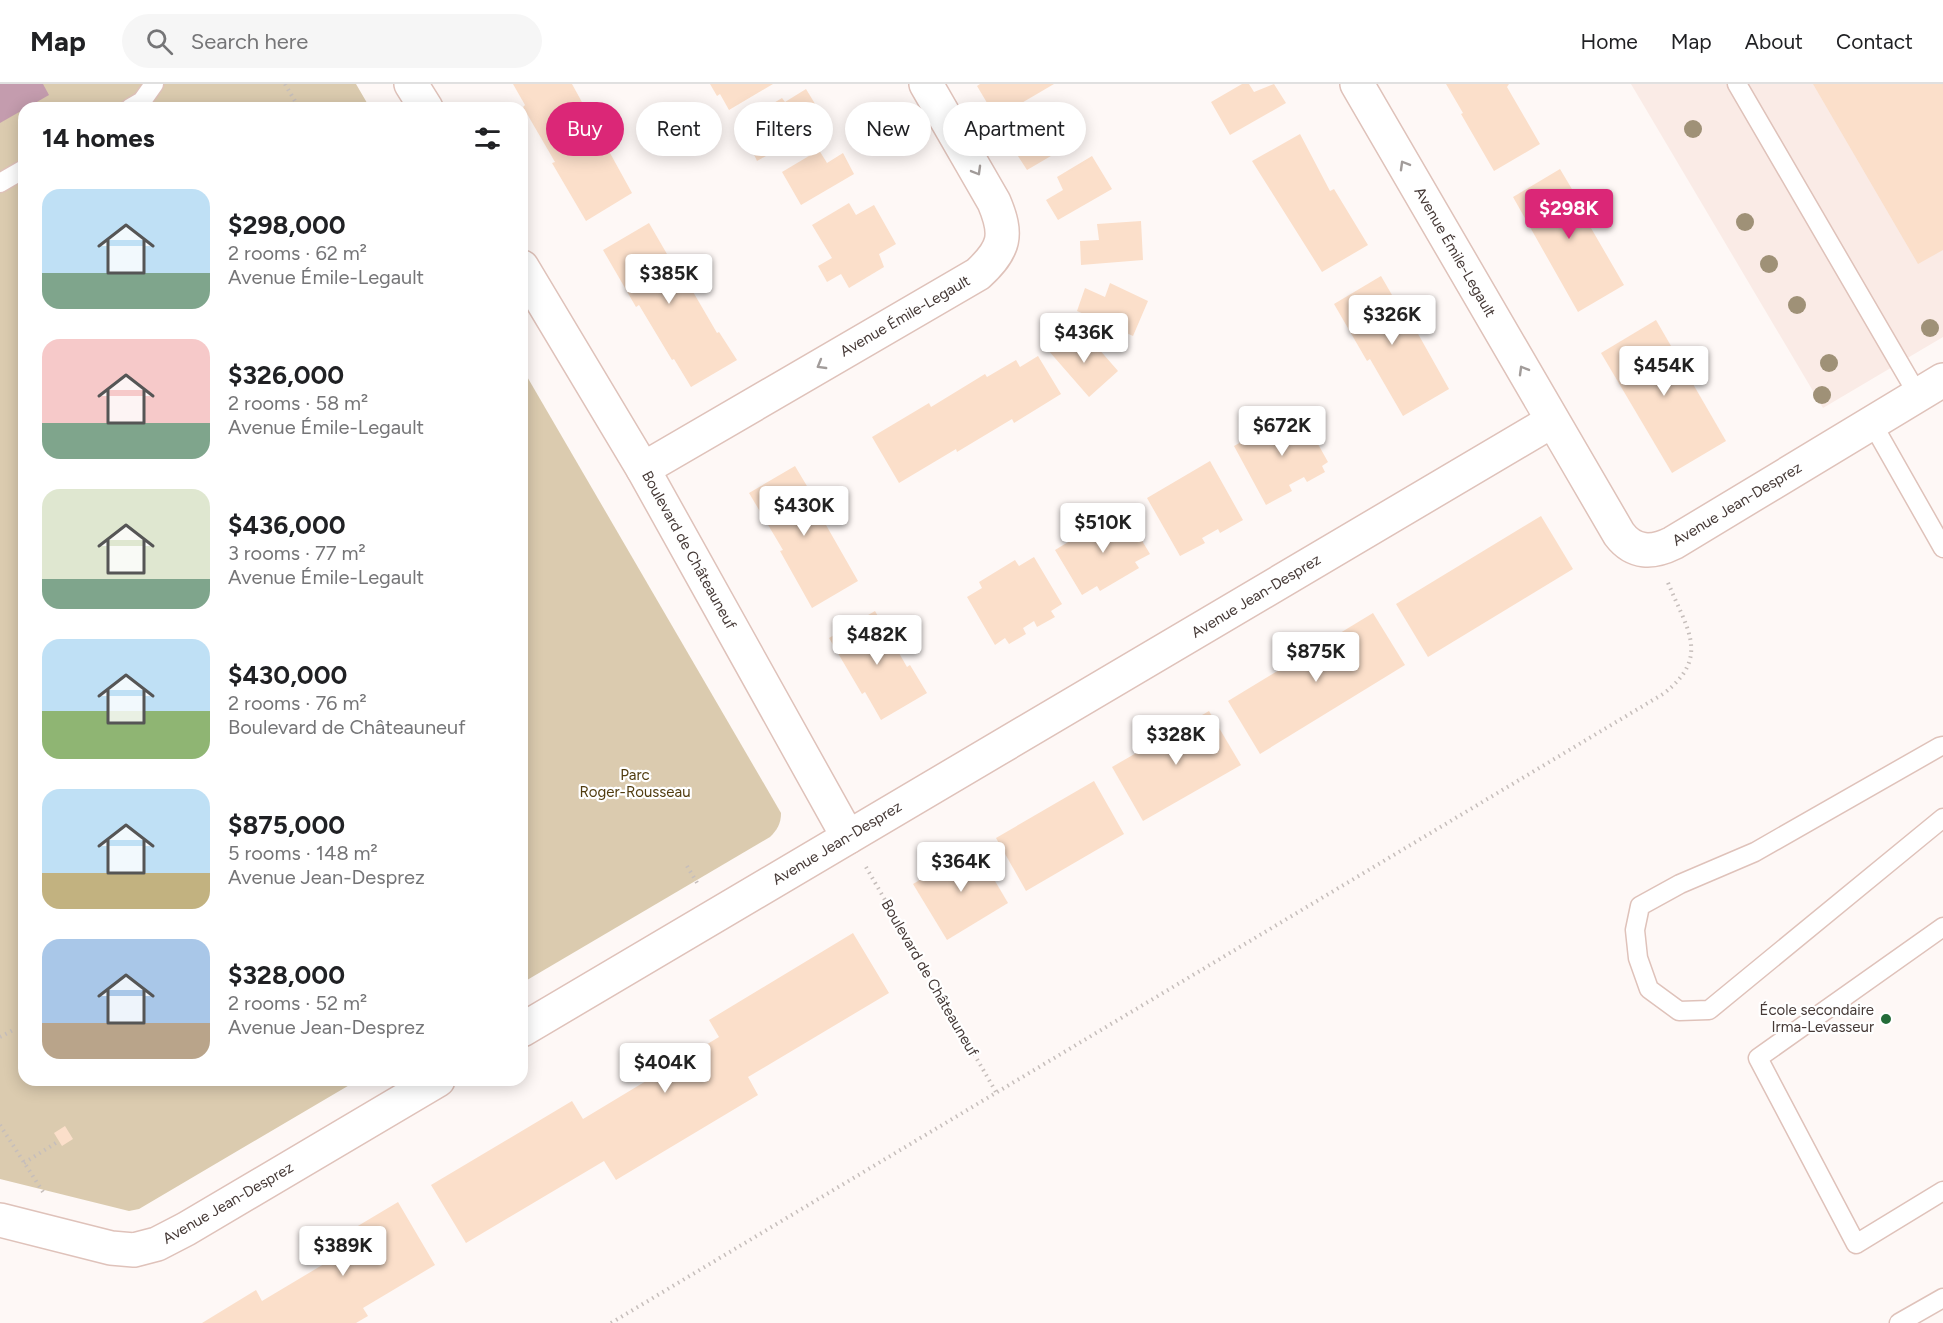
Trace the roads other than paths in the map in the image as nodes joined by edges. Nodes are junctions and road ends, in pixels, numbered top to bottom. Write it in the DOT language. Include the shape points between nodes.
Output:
graph roads {
  1 [pos="154,84"];
  2 [pos="411,84"];
  3 [pos="926,84"];
  4 [pos="1357,84"];
  5 [pos="1737,84"];
  6 [pos="140,102"];
  7 [pos="422,102"];
  8 [pos="18,173"];
  9 [pos="0,183"];
  10 [pos="528,277"];
  11 [pos="1931,387"];
  12 [pos="1552,421"];
  13 [pos="1872,423"];
  14 [pos="643,469"];
  15 [pos="1943,548"];
  16 [pos="1943,746"];
  17 [pos="1943,818"];
  18 [pos="856,850"];
  19 [pos="1943,927"];
  20 [pos="528,1027"];
  21 [pos="428,1086"];
  22 [pos="1943,1191"];
  23 [pos="0,1220"];
  24 [pos="1943,1298"];
  25 [pos="1899,1323"];
  1 -- 6 [label="lane"];
  2 -- 7 [label="street"];
  3 -- 14 [label="street, Avenue Émile-Legault, one-way" via="1002,221 1002,242 993,260 978,273"];
  12 -- 4 [label="street, Avenue Émile-Legault, one-way"];
  5 -- 11 [label="lane"];
  8 -- 9 [label="lane"];
  10 -- 14 [label="street, Boulevard de Châteauneuf"];
  11 -- 13 [label="street, Avenue Jean-Desprez"];
  12 -- 13 [label="street, Avenue Jean-Desprez" via="1619,534 1632,546 1646,551 1673,543"];
  12 -- 18 [label="street, Avenue Jean-Desprez"];
  13 -- 15 [label="lane"];
  14 -- 18 [label="street, Boulevard de Châteauneuf"];
  16 -- 17 [label="lane" via="1755,852 1640,906 1635,930 1638,958 1649,989 1679,1011 1709,1010"];
  18 -- 20 [label="street, Avenue Jean-Desprez"];
  19 -- 22 [label="lane" via="1758,1058 1856,1244"];
  21 -- 23 [label="street, Avenue Jean-Desprez" via="157,1244 134,1250 111,1248"];
  24 -- 25 [label="lane"];
}
